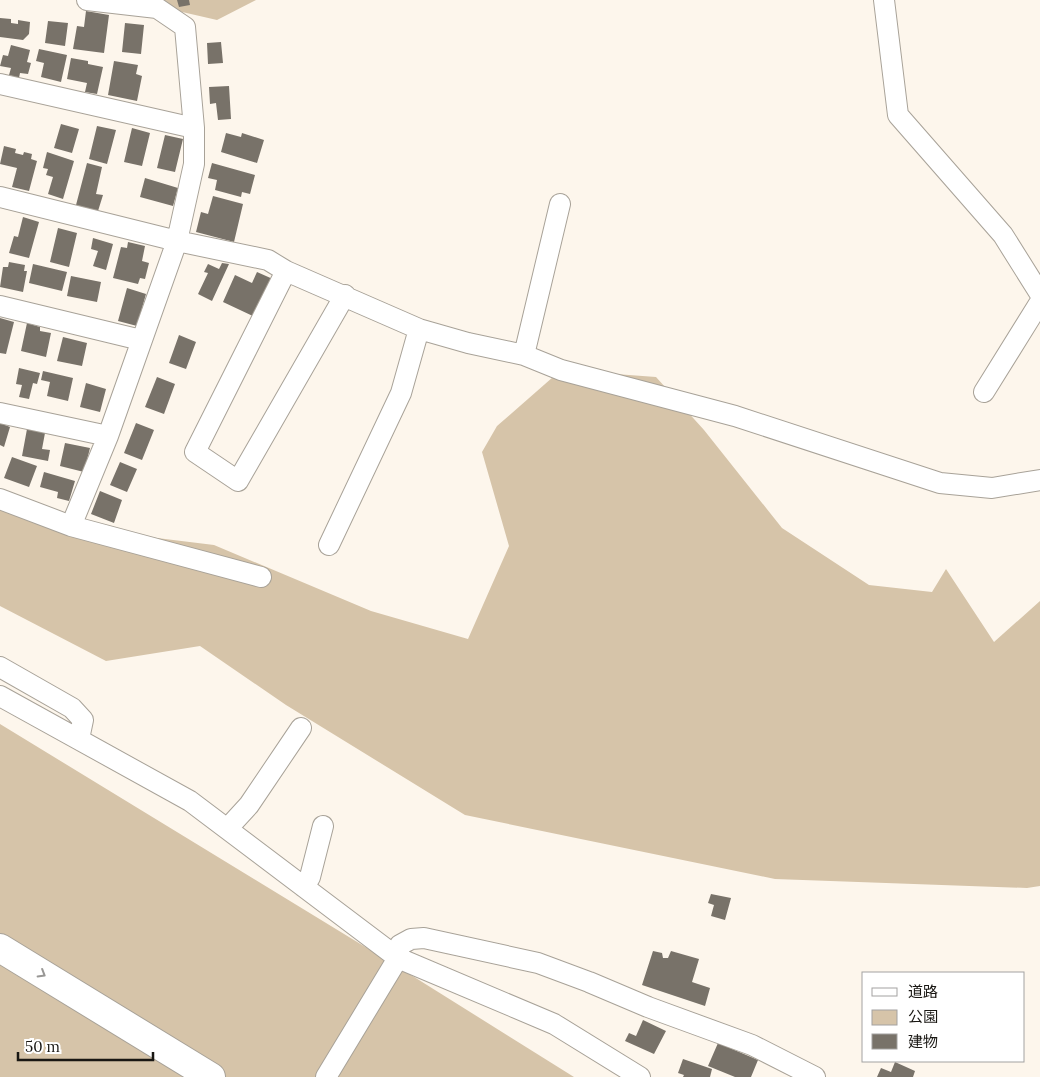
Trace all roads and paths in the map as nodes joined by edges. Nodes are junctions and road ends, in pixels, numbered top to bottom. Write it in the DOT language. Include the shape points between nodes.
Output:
graph roads {
  1 [pos="87,0"];
  2 [pos="884,0"];
  3 [pos="0,84"];
  4 [pos="194,128"];
  5 [pos="0,197"];
  6 [pos="560,204"];
  7 [pos="177,241"];
  8 [pos="286,270"];
  9 [pos="1040,294"];
  10 [pos="345,296"];
  11 [pos="1040,302"];
  12 [pos="0,306"];
  13 [pos="419,329"];
  14 [pos="142,340"];
  15 [pos="524,356"];
  16 [pos="984,392"];
  17 [pos="0,413"];
  18 [pos="108,436"];
  19 [pos="1040,480"];
  20 [pos="0,499"];
  21 [pos="71,526"];
  22 [pos="329,545"];
  23 [pos="261,578"];
  24 [pos="0,667"];
  25 [pos="0,696"];
  26 [pos="301,728"];
  27 [pos="79,739"];
  28 [pos="323,826"];
  29 [pos="227,829"];
  30 [pos="304,887"];
  31 [pos="0,948"];
  32 [pos="398,958"];
  33 [pos="211,1077"];
  34 [pos="326,1077"];
  35 [pos="640,1077"];
  36 [pos="815,1077"];
  1 -- 4 [label="street" via="157,8 185,27"];
  2 -- 9 [label="street" via="898,115 1003,235"];
  3 -- 4 [label="street"];
  4 -- 7 [label="street" via="194,164"];
  5 -- 7 [label="street"];
  6 -- 15 [label="street"];
  7 -- 8 [label="street" via="268,260"];
  7 -- 14 [label="street"];
  8 -- 10 [label="street"];
  8 -- 10 [label="street" via="195,452 238,481"];
  10 -- 13 [label="street"];
  11 -- 16 [label="street"];
  12 -- 14 [label="street"];
  13 -- 15 [label="street"];
  13 -- 22 [label="street" via="401,393"];
  14 -- 18 [label="street"];
  15 -- 19 [label="street" via="561,370 735,416 940,484 992,488"];
  17 -- 18 [label="street"];
  18 -- 21 [label="street"];
  20 -- 21 [label="street"];
  21 -- 23 [label="street"];
  24 -- 27 [label="street" via="72,708 83,720"];
  25 -- 27 [label="street"];
  26 -- 29 [label="street" via="249,805"];
  27 -- 29 [label="street" via="190,801"];
  28 -- 30 [label="street" via="310,877"];
  29 -- 30 [label="street"];
  30 -- 32 [label="street"];
  31 -- 33 [label="highway, one-way"];
  32 -- 34 [label="street"];
  32 -- 35 [label="street" via="554,1024"];
  32 -- 36 [label="street" via="400,945 424,938 538,963 752,1045"];
}
